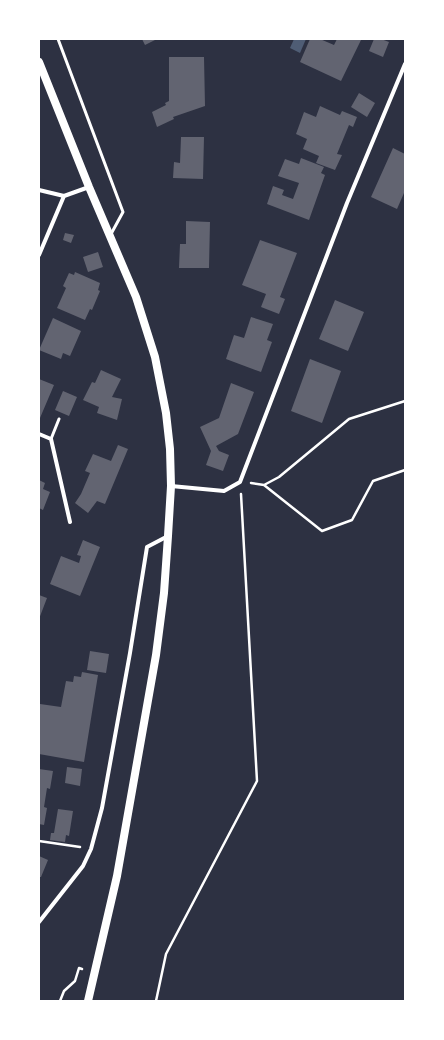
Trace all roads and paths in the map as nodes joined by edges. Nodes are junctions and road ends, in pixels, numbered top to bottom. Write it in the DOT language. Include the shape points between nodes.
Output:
graph roads {
  1 [pos="58,39"];
  2 [pos="39,62"];
  3 [pos="405,64"];
  4 [pos="89,187"];
  5 [pos="39,190"];
  6 [pos="64,196"];
  7 [pos="110,236"];
  8 [pos="39,255"];
  9 [pos="405,402"];
  10 [pos="59,419"];
  11 [pos="39,434"];
  12 [pos="50,439"];
  13 [pos="405,470"];
  14 [pos="240,482"];
  15 [pos="171,486"];
  16 [pos="70,522"];
  17 [pos="168,536"];
  18 [pos="39,842"];
  19 [pos="92,848"];
  20 [pos="39,922"];
  21 [pos="94,972"];
  22 [pos="60,1001"];
  23 [pos="88,1001"];
  24 [pos="156,1001"];
  1 -- 7 [label="lane" via="123,212"];
  2 -- 4 [label="main road"];
  3 -- 14 [label="street" via="347,203"];
  4 -- 6 [label="street"];
  4 -- 7 [label="main road"];
  5 -- 6 [label="street"];
  6 -- 8 [label="street"];
  7 -- 15 [label="main road" via="136,297 155,357 166,413"];
  9 -- 13 [label="path" via="349,419 279,477 264,485 322,531 352,520 373,481"];
  10 -- 12 [label="lane"];
  11 -- 12 [label="street"];
  12 -- 16 [label="street"];
  14 -- 15 [label="street" via="224,491"];
  14 -- 24 [label="path" via="257,781 166,954"];
  15 -- 17 [label="main road"];
  17 -- 19 [label="street" via="147,547 102,808"];
  17 -- 21 [label="main road" via="154,671 117,876"];
  18 -- 19 [label="path"];
  19 -- 20 [label="street" via="83,866"];
  21 -- 22 [label="path" via="79,968 75,981 64,991"];
  21 -- 23 [label="main road"];
}
